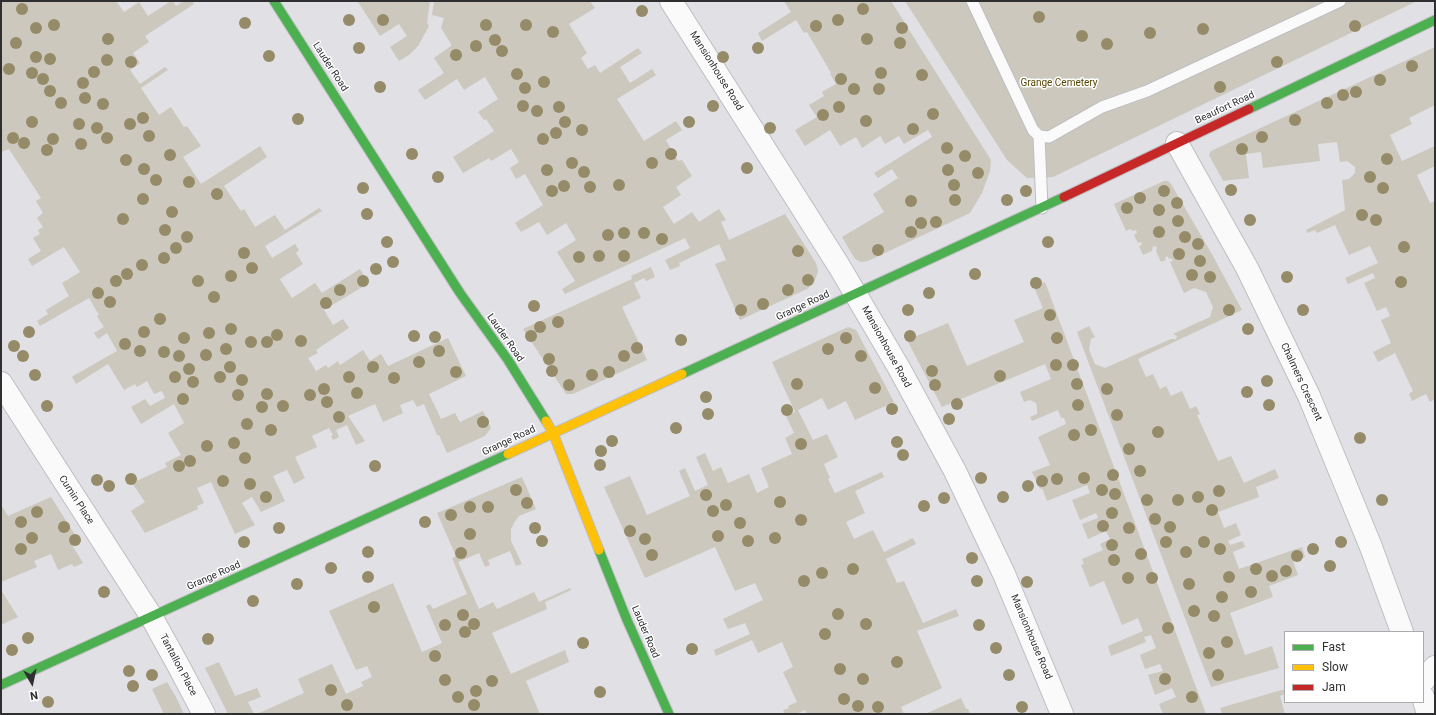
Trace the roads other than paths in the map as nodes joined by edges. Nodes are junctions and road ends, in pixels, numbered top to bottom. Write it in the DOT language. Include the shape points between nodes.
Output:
graph roads {
  1 [pos="274,1"];
  2 [pos="671,1"];
  3 [pos="972,1"];
  4 [pos="1340,1"];
  5 [pos="1435,20"];
  6 [pos="1039,136"];
  7 [pos="1177,143"];
  8 [pos="1042,208"];
  9 [pos="1025,216"];
  10 [pos="857,294"];
  11 [pos="1,383"];
  12 [pos="553,433"];
  13 [pos="151,616"];
  14 [pos="1402,631"];
  15 [pos="1435,667"];
  16 [pos="1424,680"];
  17 [pos="1,685"];
  18 [pos="1424,700"];
  19 [pos="204,714"];
  20 [pos="669,714"];
  21 [pos="1062,714"];
  22 [pos="1428,714"];
  1 -- 12 [label="street, Lauder Road" via="460,293 508,360"];
  2 -- 10 [label="street, Mansionhouse Road"];
  3 -- 6 [label="lane" via="1033,130"];
  4 -- 6 [label="lane" via="1147,91 1102,107 1049,137"];
  5 -- 7 [label="street, Beaufort Road"];
  6 -- 8 [label="lane"];
  7 -- 8 [label="street, Beaufort Road"];
  7 -- 14 [label="street, Chalmers Crescent" via="1247,268 1309,396 1371,547"];
  8 -- 9 [label="street, Beaufort Road"];
  9 -- 10 [label="street, Grange Road"];
  10 -- 12 [label="street, Grange Road"];
  10 -- 21 [label="street, Mansionhouse Road" via="955,471 1004,574"];
  11 -- 13 [label="street, Cumin Place"];
  12 -- 13 [label="street, Grange Road"];
  12 -- 20 [label="street, Lauder Road" via="627,620"];
  13 -- 17 [label="street, Grange Road"];
  13 -- 19 [label="street, Tantallon Place"];
  15 -- 16 [label="street"];
  18 -- 22 [label="street"];
}
